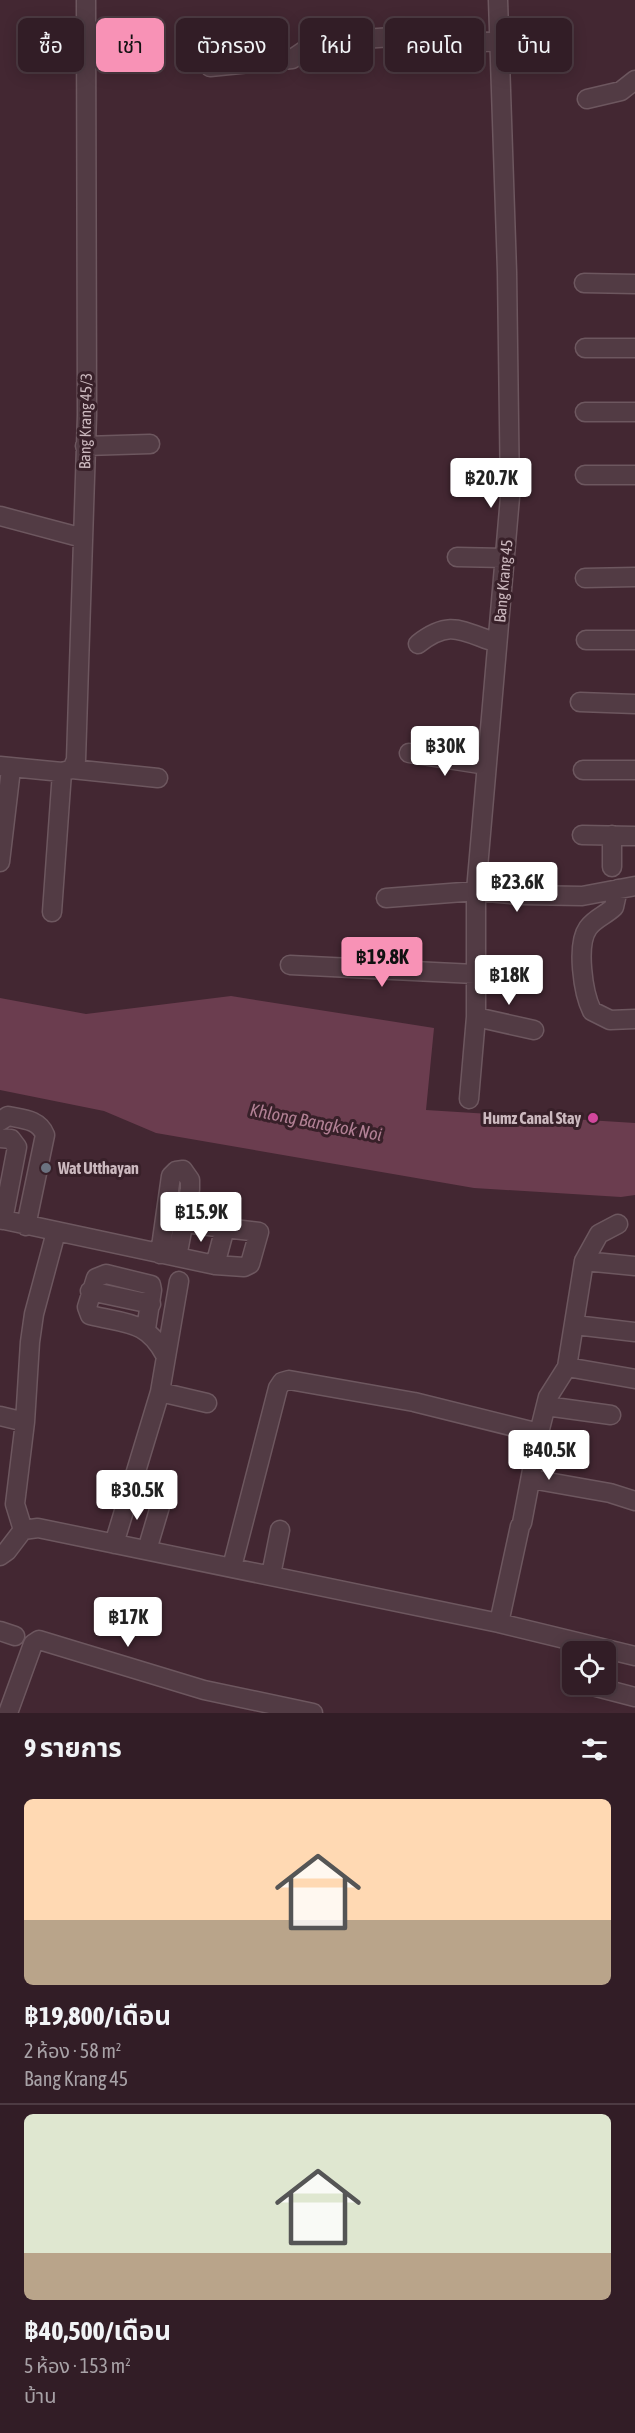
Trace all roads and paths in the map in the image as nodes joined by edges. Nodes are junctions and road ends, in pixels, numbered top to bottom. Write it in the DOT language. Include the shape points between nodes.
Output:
graph roads {
  1 [pos="86,0"];
  2 [pos="498,0"];
  3 [pos="498,18"];
  4 [pos="496,41"];
  5 [pos="288,59"];
  6 [pos="500,72"];
  7 [pos="635,80"];
  8 [pos="587,99"];
  9 [pos="584,283"];
  10 [pos="635,284"];
  11 [pos="585,348"];
  12 [pos="635,348"];
  13 [pos="585,412"];
  14 [pos="635,412"];
  15 [pos="150,444"];
  16 [pos="85,446"];
  17 [pos="585,475"];
  18 [pos="635,475"];
  19 [pos="0,516"];
  20 [pos="82,538"];
  21 [pos="457,557"];
  22 [pos="505,558"];
  23 [pos="635,577"];
  24 [pos="585,578"];
  25 [pos="586,640"];
  26 [pos="635,640"];
  27 [pos="497,643"];
  28 [pos="418,644"];
  29 [pos="580,702"];
  30 [pos="635,704"];
  31 [pos="409,753"];
  32 [pos="486,765"];
  33 [pos="5,767"];
  34 [pos="67,770"];
  35 [pos="583,770"];
  36 [pos="635,770"];
  37 [pos="158,778"];
  38 [pos="582,835"];
  39 [pos="612,835"];
  40 [pos="635,836"];
  41 [pos="0,862"];
  42 [pos="612,867"];
  43 [pos="626,888"];
  44 [pos="476,891"];
  45 [pos="386,898"];
  46 [pos="52,912"];
  47 [pos="290,965"];
  48 [pos="475,975"];
  49 [pos="476,1017"];
  50 [pos="635,1019"];
  51 [pos="534,1030"];
  52 [pos="469,1099"];
  53 [pos="0,1120"];
  54 [pos="0,1138"];
  55 [pos="1,1220"];
  56 [pos="184,1223"];
  57 [pos="618,1224"];
  58 [pos="26,1226"];
  59 [pos="225,1228"];
  60 [pos="56,1232"];
  61 [pos="169,1255"];
  62 [pos="584,1261"];
  63 [pos="215,1265"];
  64 [pos="635,1266"];
  65 [pos="179,1281"];
  66 [pos="575,1325"];
  67 [pos="146,1329"];
  68 [pos="635,1332"];
  69 [pos="165,1355"];
  70 [pos="567,1367"];
  71 [pos="635,1379"];
  72 [pos="160,1392"];
  73 [pos="207,1403"];
  74 [pos="546,1406"];
  75 [pos="611,1415"];
  76 [pos="0,1416"];
  77 [pos="25,1422"];
  78 [pos="539,1433"];
  79 [pos="531,1479"];
  80 [pos="635,1501"];
  81 [pos="161,1503"];
  82 [pos="22,1530"];
  83 [pos="280,1530"];
  84 [pos="114,1544"];
  85 [pos="147,1550"];
  86 [pos="0,1556"];
  87 [pos="232,1567"];
  88 [pos="271,1575"];
  89 [pos="499,1623"];
  90 [pos="562,1642"];
  91 [pos="616,1653"];
  92 [pos="635,1656"];
  93 [pos="616,1692"];
  94 [pos="635,1697"];
  95 [pos="8,1713"];
  96 [pos="313,1713"];
  1 -- 16 [label="street, Bang Krang 45/3"];
  2 -- 3 [label="street, Bang Krang 45"];
  4 -- 5 [label="street" via="436,45 393,37 317,42"];
  6 -- 22 [label="street, Bang Krang 45" via="510,497"];
  7 -- 8 [label="street" via="621,91"];
  9 -- 10 [label="street"];
  11 -- 12 [label="street"];
  13 -- 14 [label="street"];
  15 -- 16 [label="street"];
  16 -- 20 [label="street, Bang Krang 45/3"];
  17 -- 18 [label="street"];
  19 -- 20 [label="street"];
  20 -- 34 [label="street, Bang Krang 45/3" via="76,760"];
  21 -- 22 [label="street"];
  22 -- 27 [label="street, Bang Krang 45"];
  23 -- 24 [label="street"];
  25 -- 26 [label="street"];
  27 -- 28 [label="street" via="449,628"];
  27 -- 32 [label="street, Bang Krang 45"];
  29 -- 30 [label="street"];
  31 -- 32 [label="street"];
  32 -- 44 [label="street, Bang Krang 45"];
  33 -- 34 [label="street"];
  33 -- 41 [label="street"];
  34 -- 37 [label="street"];
  34 -- 46 [label="street, Bang Krang 45/3"];
  35 -- 36 [label="street"];
  38 -- 39 [label="street"];
  39 -- 40 [label="street"];
  39 -- 42 [label="street"];
  43 -- 44 [label="street" via="560,897"];
  43 -- 50 [label="street" via="614,907 586,930 583,980 592,1011 610,1020"];
  44 -- 45 [label="street"];
  44 -- 48 [label="street, Bang Krang 45"];
  47 -- 48 [label="street"];
  48 -- 49 [label="street, Bang Krang 45"];
  49 -- 51 [label="street"];
  49 -- 52 [label="street, Bang Krang 45"];
  53 -- 58 [label="street" via="8,1116 27,1120 38,1124 45,1135"];
  54 -- 55 [label="street" via="11,1139 17,1147"];
  55 -- 58 [label="street"];
  56 -- 59 [label="street"];
  56 -- 61 [label="street"];
  56 -- 61 [label="street" via="190,1180 183,1170 171,1176"];
  57 -- 62 [label="street" via="600,1234"];
  58 -- 60 [label="street"];
  59 -- 63 [label="street"];
  59 -- 63 [label="street" via="260,1232 253,1259 244,1267"];
  60 -- 61 [label="street"];
  60 -- 77 [label="street" via="34,1314"];
  61 -- 63 [label="street"];
  62 -- 64 [label="street"];
  62 -- 66 [label="street"];
  65 -- 69 [label="street"];
  66 -- 68 [label="street"];
  66 -- 70 [label="street"];
  67 -- 67 [label="street" via="90,1315 90,1291 100,1274 151,1285"];
  67 -- 69 [label="street"];
  69 -- 72 [label="street"];
  70 -- 71 [label="street"];
  70 -- 74 [label="street"];
  72 -- 73 [label="street"];
  72 -- 84 [label="street"];
  74 -- 75 [label="street"];
  74 -- 78 [label="street"];
  76 -- 77 [label="street"];
  77 -- 82 [label="street" via="15,1504"];
  78 -- 79 [label="street"];
  78 -- 87 [label="street" via="393,1398 282,1382"];
  79 -- 80 [label="street"];
  79 -- 89 [label="street"];
  81 -- 85 [label="street"];
  82 -- 84 [label="street" via="38,1528"];
  82 -- 86 [label="street"];
  83 -- 88 [label="street"];
  84 -- 85 [label="street"];
  85 -- 87 [label="street"];
  87 -- 88 [label="street"];
  88 -- 89 [label="street"];
  89 -- 90 [label="street"];
  91 -- 92 [label="street"];
  93 -- 94 [label="street"];
  95 -- 96 [label="street" via="33,1644 39,1640 204,1690"];
}
